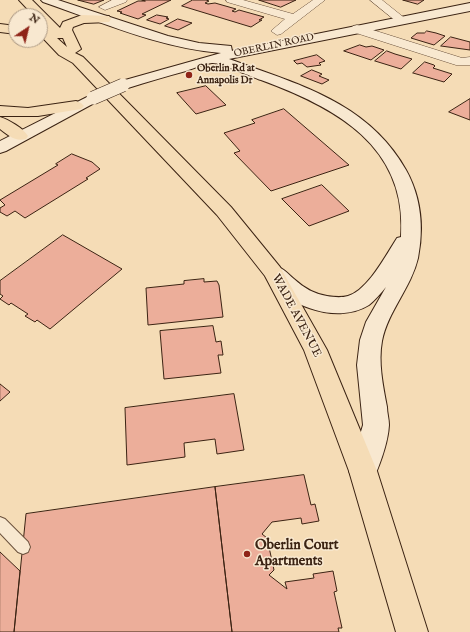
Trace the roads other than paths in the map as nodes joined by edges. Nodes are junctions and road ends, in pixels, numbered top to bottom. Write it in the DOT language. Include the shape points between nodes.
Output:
graph roads {
  1 [pos="12,0"];
  2 [pos="25,0"];
  3 [pos="47,0"];
  4 [pos="122,0"];
  5 [pos="231,0"];
  6 [pos="320,0"];
  7 [pos="375,0"];
  8 [pos="470,7"];
  9 [pos="20,8"];
  10 [pos="105,13"];
  11 [pos="293,18"];
  12 [pos="401,20"];
  13 [pos="357,29"];
  14 [pos="277,30"];
  15 [pos="48,34"];
  16 [pos="164,39"];
  17 [pos="48,46"];
  18 [pos="256,49"];
  19 [pos="72,54"];
  20 [pos="214,58"];
  21 [pos="470,60"];
  22 [pos="168,70"];
  23 [pos="76,106"];
  24 [pos="0,111"];
  25 [pos="0,122"];
  26 [pos="8,140"];
  27 [pos="412,232"];
  28 [pos="273,272"];
  29 [pos="363,472"];
  30 [pos="0,524"];
  31 [pos="23,547"];
  32 [pos="412,632"];
  1 -- 9 [label="main road"];
  2 -- 19 [label="main road, WADE AVENUE"];
  3 -- 10 [label="main road"];
  4 -- 10 [label="street"];
  5 -- 11 [label="street"];
  6 -- 11 [label="street"];
  7 -- 12 [label="street"];
  8 -- 12 [label="main road, OBERLIN ROAD"];
  10 -- 16 [label="main road"];
  10 -- 19 [label="main road" via="66,25"];
  11 -- 14 [label="street"];
  12 -- 13 [label="main road, OBERLIN ROAD"];
  13 -- 18 [label="main road, OBERLIN ROAD"];
  13 -- 21 [label="street" via="461,62"];
  15 -- 19 [label="main road, WADE AVENUE"];
  16 -- 18 [label="main road" via="208,48"];
  16 -- 22 [label="main road" via="174,45 175,52"];
  17 -- 19 [label="main road"];
  18 -- 20 [label="main road, OBERLIN ROAD"];
  19 -- 28 [label="main road, WADE AVENUE" via="224,211"];
  20 -- 22 [label="main road, OBERLIN ROAD"];
  20 -- 27 [label="main road" via="322,100 371,132 388,150 403,180 411,208"];
  22 -- 23 [label="main road, OBERLIN ROAD, bridge" via="141,78"];
  23 -- 24 [label="main road" via="45,111"];
  23 -- 26 [label="main road, OBERLIN ROAD"];
  25 -- 26 [label="main road"];
  27 -- 28 [label="main road" via="386,271 370,290 356,301 340,304 310,299 299,294"];
  27 -- 29 [label="main road" via="404,270 380,316 371,340 369,356 376,424"];
  28 -- 29 [label="main road, WADE AVENUE" via="315,350"];
  29 -- 32 [label="main road, WADE AVENUE"];
  30 -- 31 [label="lane"];
}
